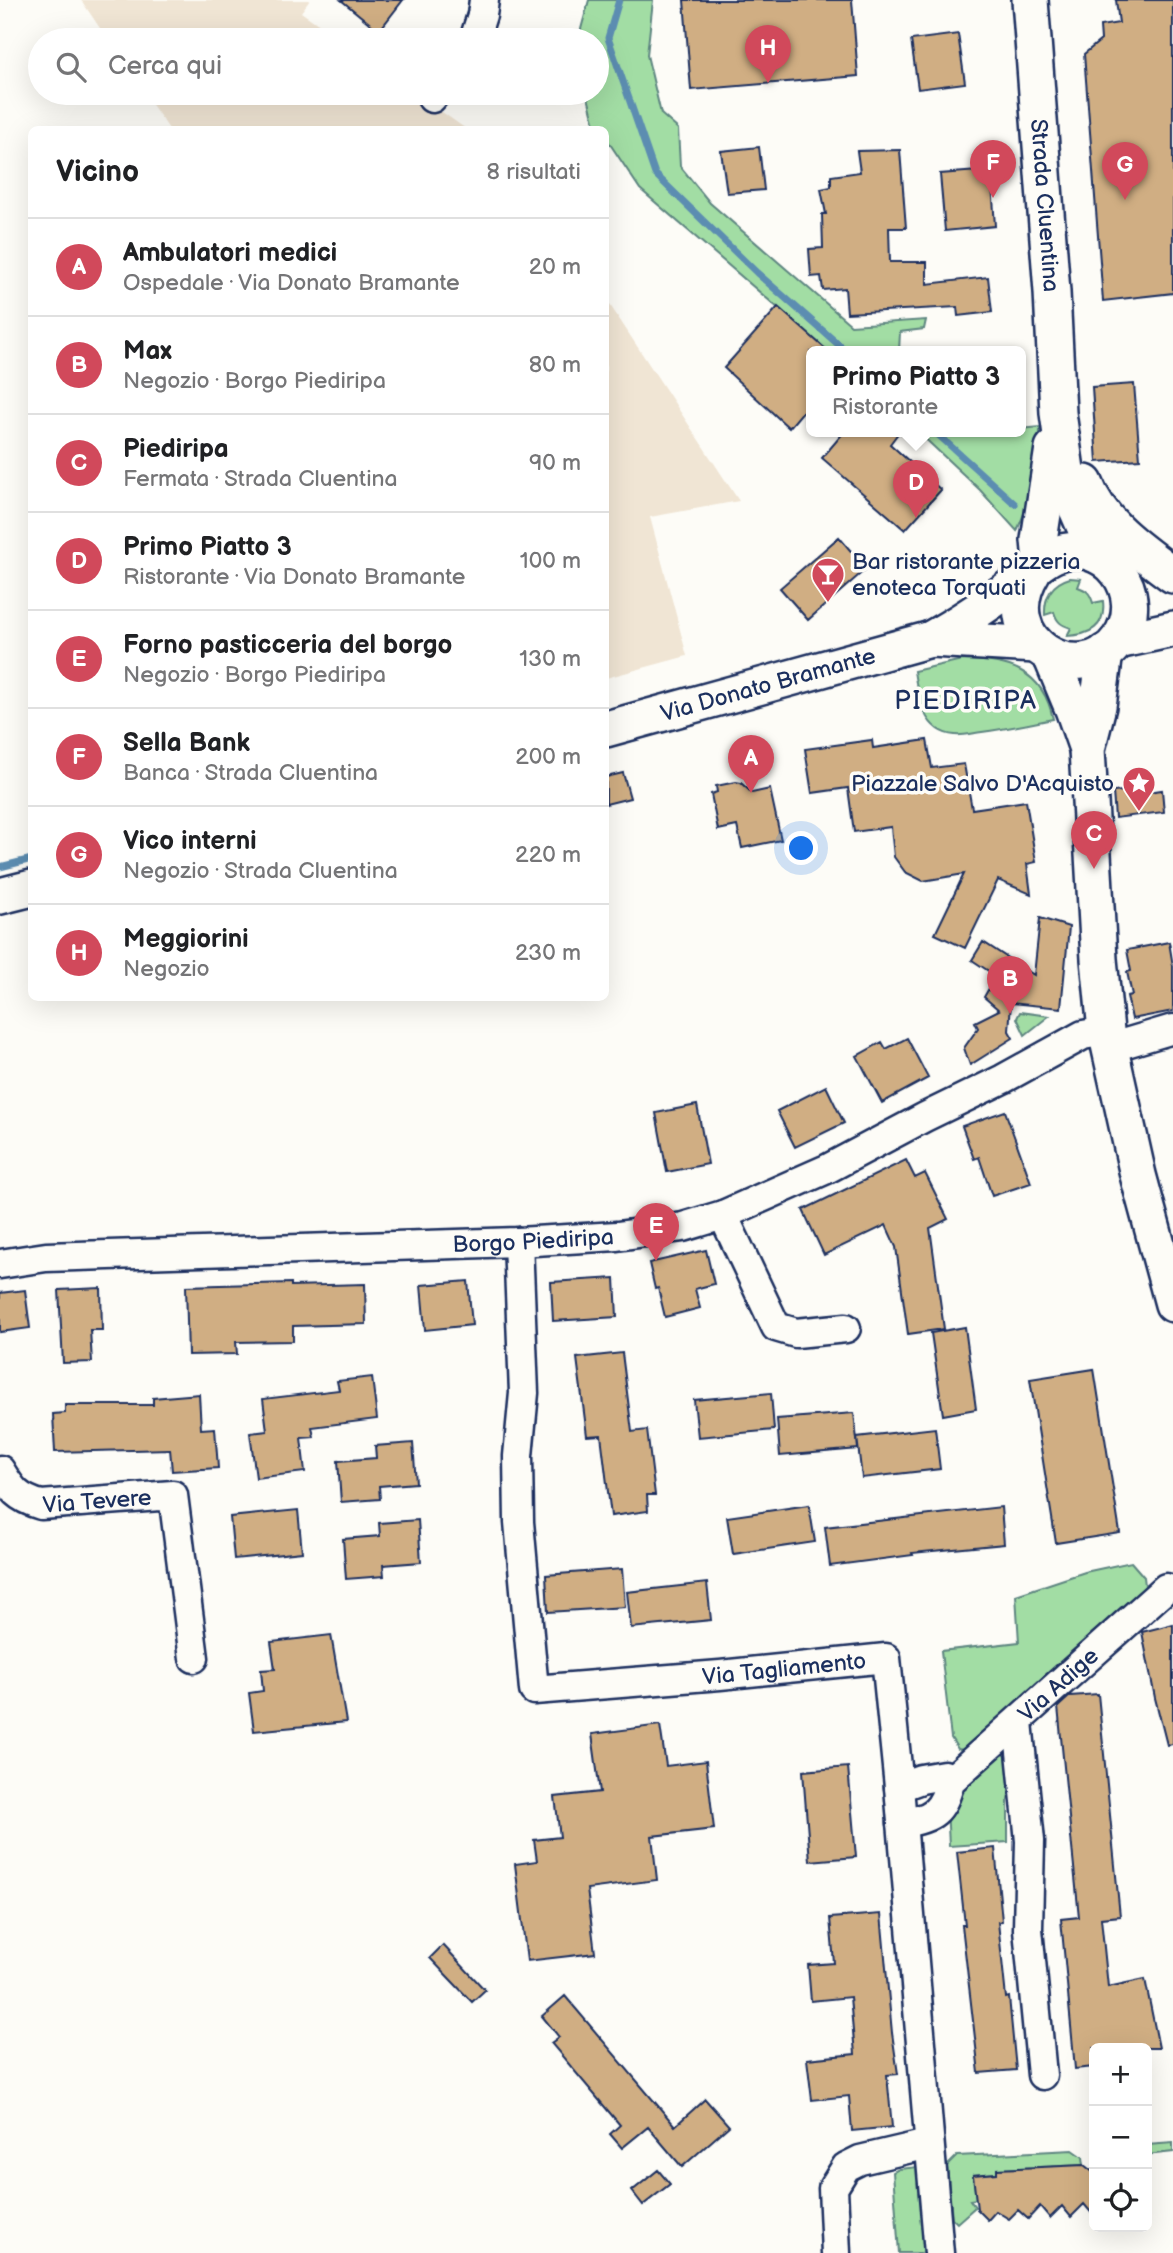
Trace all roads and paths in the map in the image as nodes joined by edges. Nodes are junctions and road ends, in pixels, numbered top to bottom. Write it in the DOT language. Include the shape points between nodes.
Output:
graph roads {
  1 [pos="484,0"];
  2 [pos="1030,0"];
  3 [pos="478,28"];
  4 [pos="1060,424"];
  5 [pos="1097,555"];
  6 [pos="1037,566"];
  7 [pos="1173,575"];
  8 [pos="1123,578"];
  9 [pos="1173,598"];
  10 [pos="1173,629"];
  11 [pos="931,639"];
  12 [pos="1112,646"];
  13 [pos="1044,650"];
  14 [pos="609,728"];
  15 [pos="1087,749"];
  16 [pos="28,889"];
  17 [pos="0,896"];
  18 [pos="1173,1029"];
  19 [pos="1108,1040"];
  20 [pos="723,1215"];
  21 [pos="518,1242"];
  22 [pos="0,1264"];
  23 [pos="1173,1304"];
  24 [pos="846,1328"];
  25 [pos="0,1470"];
  26 [pos="1166,1588"];
  27 [pos="194,1658"];
  28 [pos="1018,1721"];
  29 [pos="950,1780"];
  30 [pos="899,1787"];
  31 [pos="902,1823"];
  32 [pos="1042,2075"];
  33 [pos="928,2144"];
  34 [pos="835,2253"];
  35 [pos="939,2253"];
  1 -- 3 [label="street"];
  2 -- 4 [label="main road, Strada Cluentina"];
  4 -- 5 [label="main road, Strada Cluentina" via="1073,500"];
  4 -- 6 [label="main road, Strada Cluentina"];
  4 -- 7 [label="main road" via="1088,492 1105,518"];
  5 -- 6 [label="main road" via="1069,551"];
  5 -- 8 [label="main road"];
  6 -- 11 [label="main road, Via Donato Bramante" via="978,612"];
  6 -- 13 [label="main road" via="1024,585 1021,617 1027,632"];
  8 -- 9 [label="main road"];
  8 -- 12 [label="main road" via="1130,610 1126,626"];
  10 -- 12 [label="main road"];
  11 -- 13 [label="main road, Via Donato Bramante"];
  11 -- 14 [label="main road, Via Donato Bramante"];
  12 -- 13 [label="main road" via="1088,660 1069,661"];
  12 -- 15 [label="main road"];
  13 -- 15 [label="main road"];
  15 -- 19 [label="main road"];
  16 -- 17 [label="main road"];
  18 -- 19 [label="street, Borgo Piediripa"];
  19 -- 20 [label="street, Borgo Piediripa" via="1083,1035 838,1163"];
  19 -- 23 [label="main road"];
  20 -- 21 [label="street, Borgo Piediripa" via="682,1227 617,1236"];
  20 -- 24 [label="street" via="776,1327 796,1333"];
  21 -- 22 [label="street, Borgo Piediripa" via="46,1257"];
  21 -- 30 [label="street, Via Tagliamento" via="524,1393 518,1455 519,1522 534,1690 886,1658"];
  25 -- 27 [label="street, Via Tevere" via="14,1492 41,1505 173,1495"];
  26 -- 28 [label="street, Via Adige"];
  28 -- 29 [label="street, Via Adige"];
  28 -- 32 [label="street" via="1030,1841 1028,1929"];
  29 -- 30 [label="street" via="944,1775"];
  29 -- 31 [label="street, Via Adige" via="942,1805 927,1818"];
  30 -- 31 [label="street, Via Tagliamento"];
  31 -- 33 [label="street, Via Tagliamento"];
  33 -- 34 [label="street" via="846,2167 833,2188"];
  33 -- 35 [label="street, Via Tagliamento"];
}
